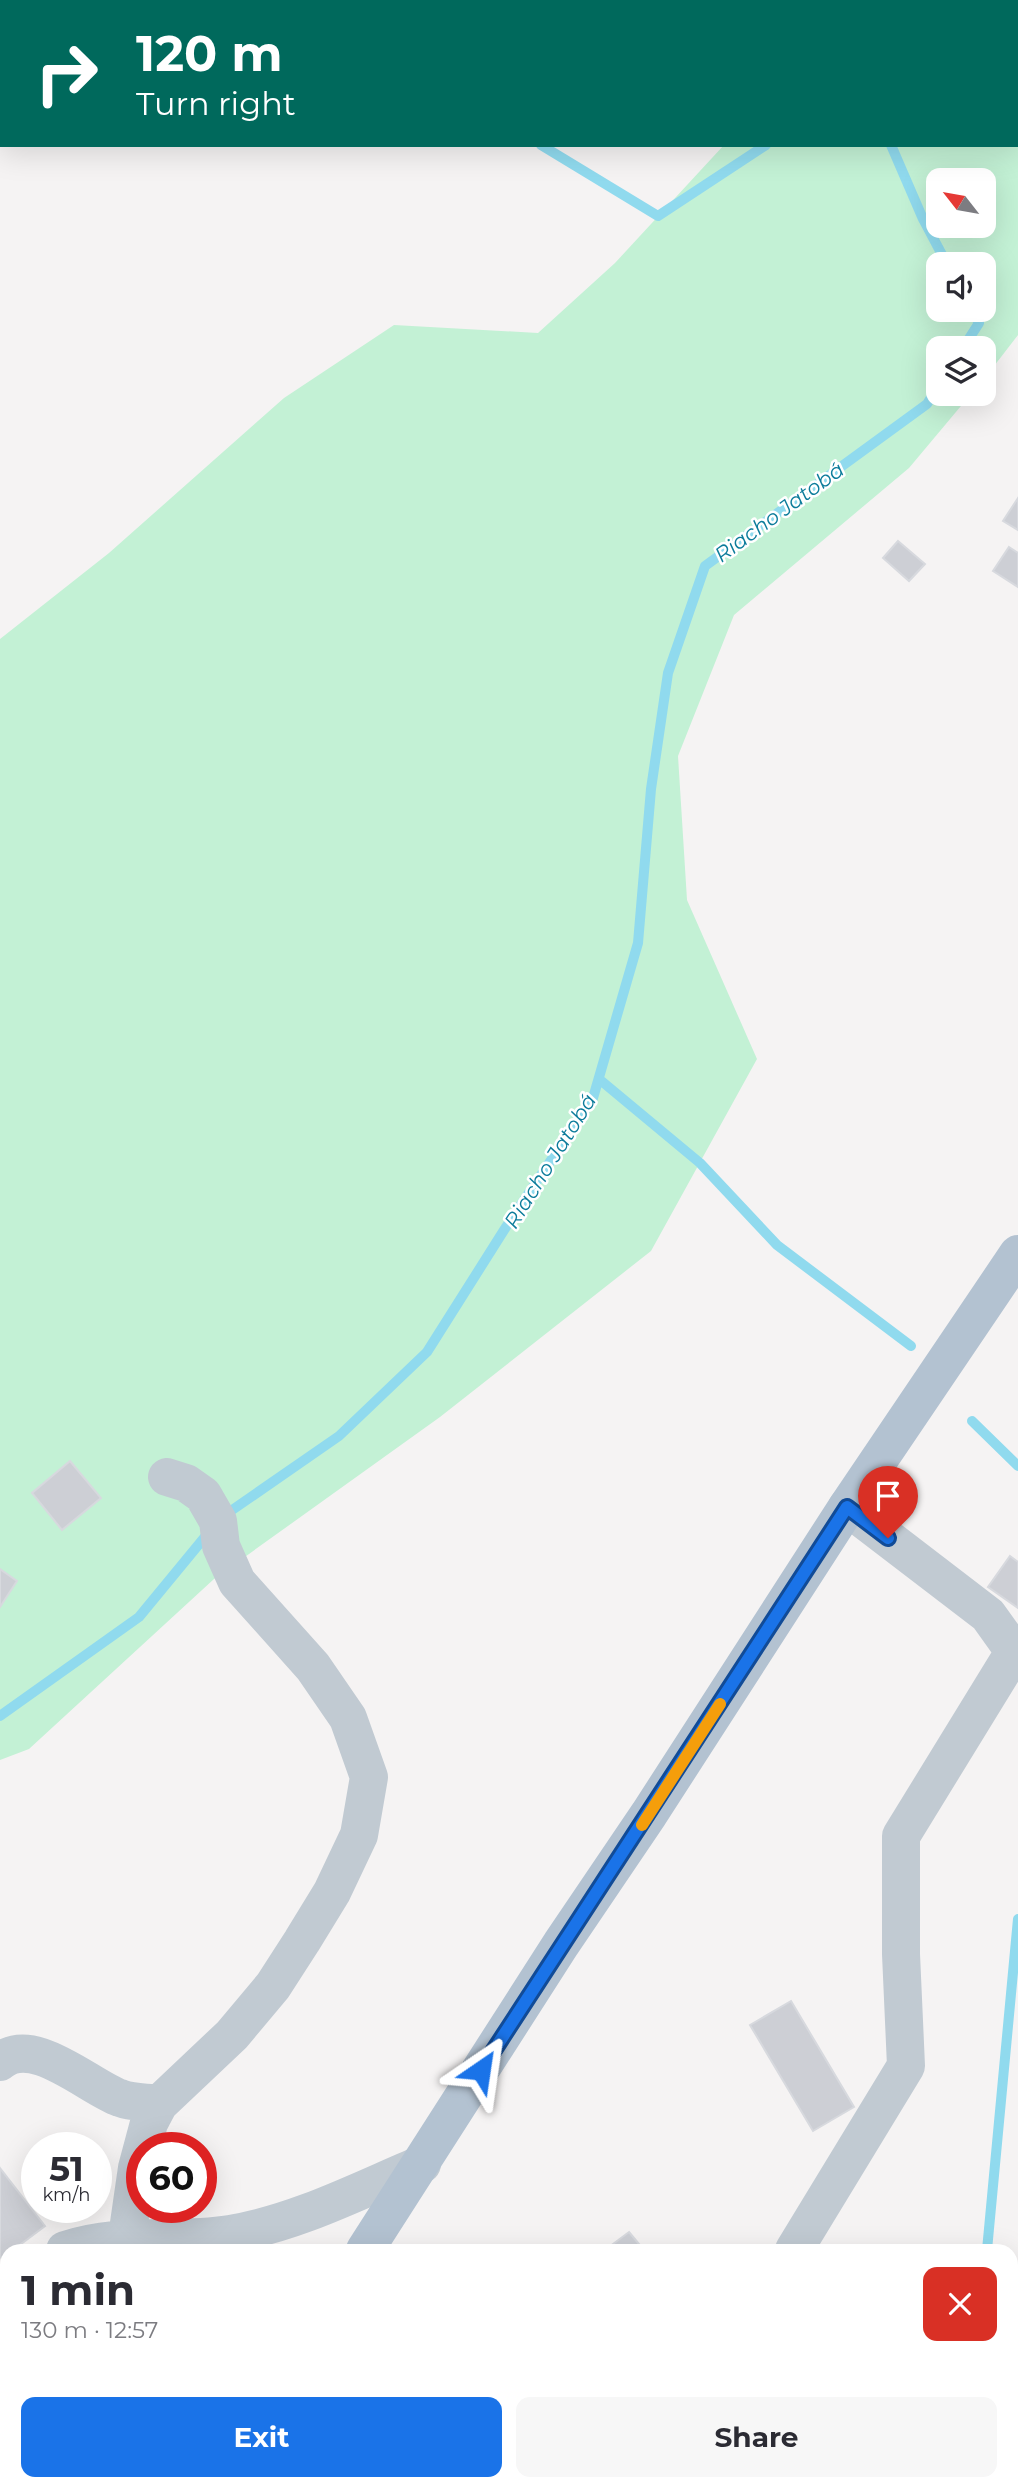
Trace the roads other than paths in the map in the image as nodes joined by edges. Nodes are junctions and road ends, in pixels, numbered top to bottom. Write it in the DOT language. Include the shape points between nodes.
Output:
graph roads {
  1 [pos="1018,1254"];
  2 [pos="167,1477"];
  3 [pos="847,1507"];
  4 [pos="1016,1655"];
  5 [pos="0,2062"];
  6 [pos="159,2104"];
  7 [pos="422,2164"];
  8 [pos="127,2237"];
  9 [pos="85,2244"];
  10 [pos="369,2244"];
  11 [pos="798,2244"];
  1 -- 3 [label="main road"];
  2 -- 6 [label="street" via="187,1483 203,1495 218,1521 221,1546 237,1582 313,1668 348,1718 369,1777 359,1835 302,1941 273,1986 232,2035"];
  3 -- 4 [label="street" via="988,1615"];
  3 -- 7 [label="main road"];
  4 -- 11 [label="street" via="901,1836 906,2066"];
  5 -- 6 [label="street" via="6,2057 35,2054 123,2099"];
  6 -- 8 [label="street" via="143,2140"];
  7 -- 8 [label="street" via="274,2225 228,2235"];
  7 -- 10 [label="main road"];
  8 -- 9 [label="street"];
}
